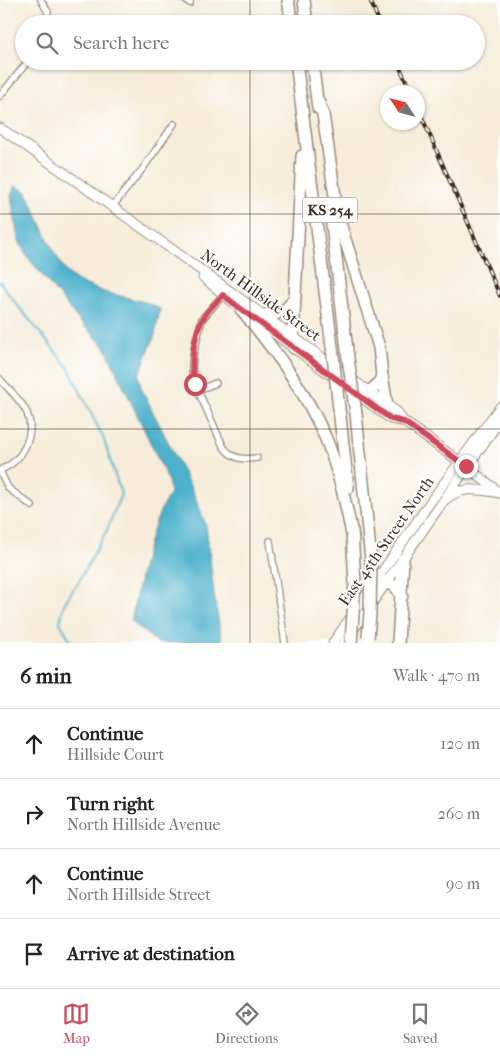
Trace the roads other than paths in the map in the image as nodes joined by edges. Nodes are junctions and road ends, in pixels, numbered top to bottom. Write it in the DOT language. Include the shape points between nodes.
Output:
graph roads {
  1 [pos="41,0"];
  2 [pos="288,0"];
  3 [pos="304,0"];
  4 [pos="48,15"];
  5 [pos="290,15"];
  6 [pos="306,15"];
  7 [pos="21,70"];
  8 [pos="297,70"];
  9 [pos="313,70"];
  10 [pos="0,96"];
  11 [pos="301,99"];
  12 [pos="318,101"];
  13 [pos="174,124"];
  14 [pos="0,128"];
  15 [pos="114,206"];
  16 [pos="226,292"];
  17 [pos="295,296"];
  18 [pos="241,309"];
  19 [pos="264,316"];
  20 [pos="293,336"];
  21 [pos="294,348"];
  22 [pos="382,376"];
  23 [pos="0,379"];
  24 [pos="216,383"];
  25 [pos="198,390"];
  26 [pos="364,394"];
  27 [pos="387,405"];
  28 [pos="500,407"];
  29 [pos="500,420"];
  30 [pos="404,422"];
  31 [pos="257,458"];
  32 [pos="463,464"];
  33 [pos="0,471"];
  34 [pos="500,493"];
  35 [pos="32,506"];
  36 [pos="434,512"];
  37 [pos="353,539"];
  38 [pos="270,541"];
  39 [pos="403,558"];
  40 [pos="382,582"];
  41 [pos="402,596"];
  42 [pos="367,641"];
  43 [pos="285,643"];
  44 [pos="333,643"];
  45 [pos="344,643"];
  46 [pos="351,643"];
  47 [pos="398,643"];
  1 -- 4 [label="street"];
  2 -- 5 [label="highway"];
  3 -- 6 [label="highway"];
  7 -- 10 [label="street"];
  8 -- 11 [label="highway, KS 254"];
  9 -- 12 [label="highway, KS 254"];
  11 -- 17 [label="highway" via="302,162"];
  11 -- 37 [label="highway, KS 254, bridge"];
  12 -- 22 [label="highway" via="323,114 338,217 379,347"];
  12 -- 42 [label="highway, KS 254, bridge" via="371,560"];
  13 -- 15 [label="street"];
  14 -- 15 [label="main road"];
  15 -- 16 [label="main road"];
  16 -- 18 [label="main road"];
  16 -- 19 [label="main road, North Hillside Street"];
  16 -- 25 [label="street" via="206,313 200,328 192,365"];
  17 -- 19 [label="highway" via="286,310"];
  17 -- 20 [label="highway"];
  18 -- 21 [label="main road"];
  18 -- 37 [label="highway" via="283,362 316,416 337,471"];
  19 -- 20 [label="main road, North Hillside Street"];
  20 -- 21 [label="highway"];
  20 -- 26 [label="main road, North Hillside Street"];
  21 -- 26 [label="main road"];
  22 -- 26 [label="highway" via="380,383"];
  22 -- 27 [label="highway"];
  23 -- 33 [label="street" via="26,411 30,431 19,457"];
  24 -- 25 [label="street"];
  25 -- 31 [label="street" via="227,451 241,459"];
  26 -- 27 [label="main road, North Hillside Street"];
  26 -- 30 [label="main road" via="391,419"];
  27 -- 30 [label="main road, North Hillside Street"];
  28 -- 32 [label="main road, East 45th Street North"];
  29 -- 32 [label="main road, East 45th Street North"];
  30 -- 32 [label="main road, North Hillside Street"];
  32 -- 34 [label="main road, North Hillside Street"];
  32 -- 36 [label="main road, East 45th Street North"];
  32 -- 40 [label="main road, East 45th Street North"];
  33 -- 35 [label="street" via="8,488"];
  34 -- 36 [label="main road" via="458,491"];
  36 -- 39 [label="main road, East 45th Street North"];
  37 -- 46 [label="highway, KS 254, bridge" via="355,583"];
  38 -- 43 [label="street"];
  39 -- 40 [label="main road, East 45th Street North"];
  39 -- 41 [label="highway"];
  40 -- 41 [label="highway" via="390,583"];
  40 -- 44 [label="main road, East 45th Street North"];
  40 -- 45 [label="main road, East 45th Street North"];
  41 -- 47 [label="highway"];
}
